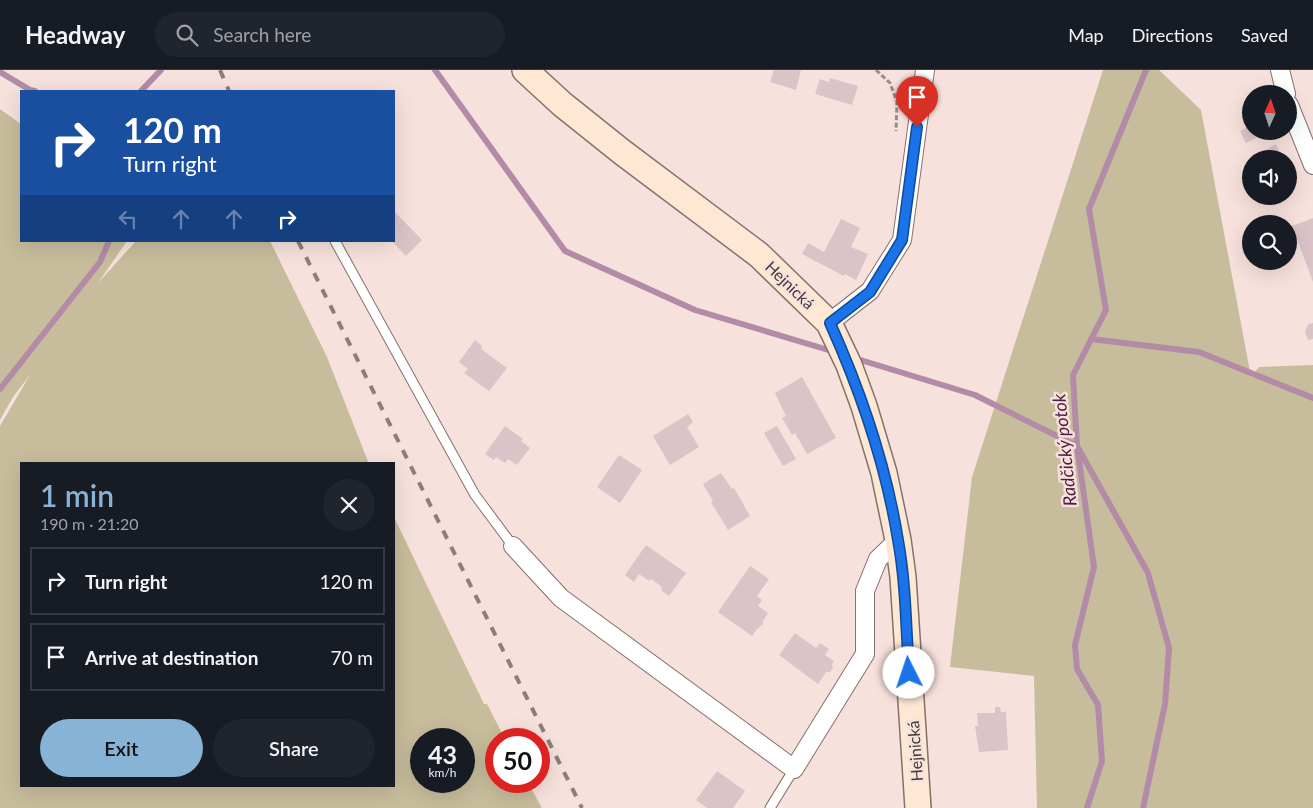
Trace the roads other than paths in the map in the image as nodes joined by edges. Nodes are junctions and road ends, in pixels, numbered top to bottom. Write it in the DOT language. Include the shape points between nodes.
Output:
graph roads {
  1 [pos="525,70"];
  2 [pos="925,70"];
  3 [pos="1280,70"];
  4 [pos="1284,85"];
  5 [pos="1298,128"];
  6 [pos="1313,165"];
  7 [pos="336,242"];
  8 [pos="830,323"];
  9 [pos="898,540"];
  10 [pos="513,546"];
  11 [pos="794,769"];
  12 [pos="770,808"];
  13 [pos="918,808"];
  1 -- 8 [label="main road, Hejnická" via="614,146 759,255"];
  2 -- 8 [label="street" via="902,240 870,292"];
  3 -- 4 [label="street"];
  5 -- 6 [label="street"];
  7 -- 10 [label="lane" via="475,495"];
  8 -- 9 [label="main road, Hejnická" via="864,406 884,473"];
  9 -- 11 [label="street" via="878,558 865,591 865,654"];
  9 -- 13 [label="main road, Hejnická"];
  10 -- 11 [label="street" via="561,598"];
  11 -- 12 [label="lane"];
}
